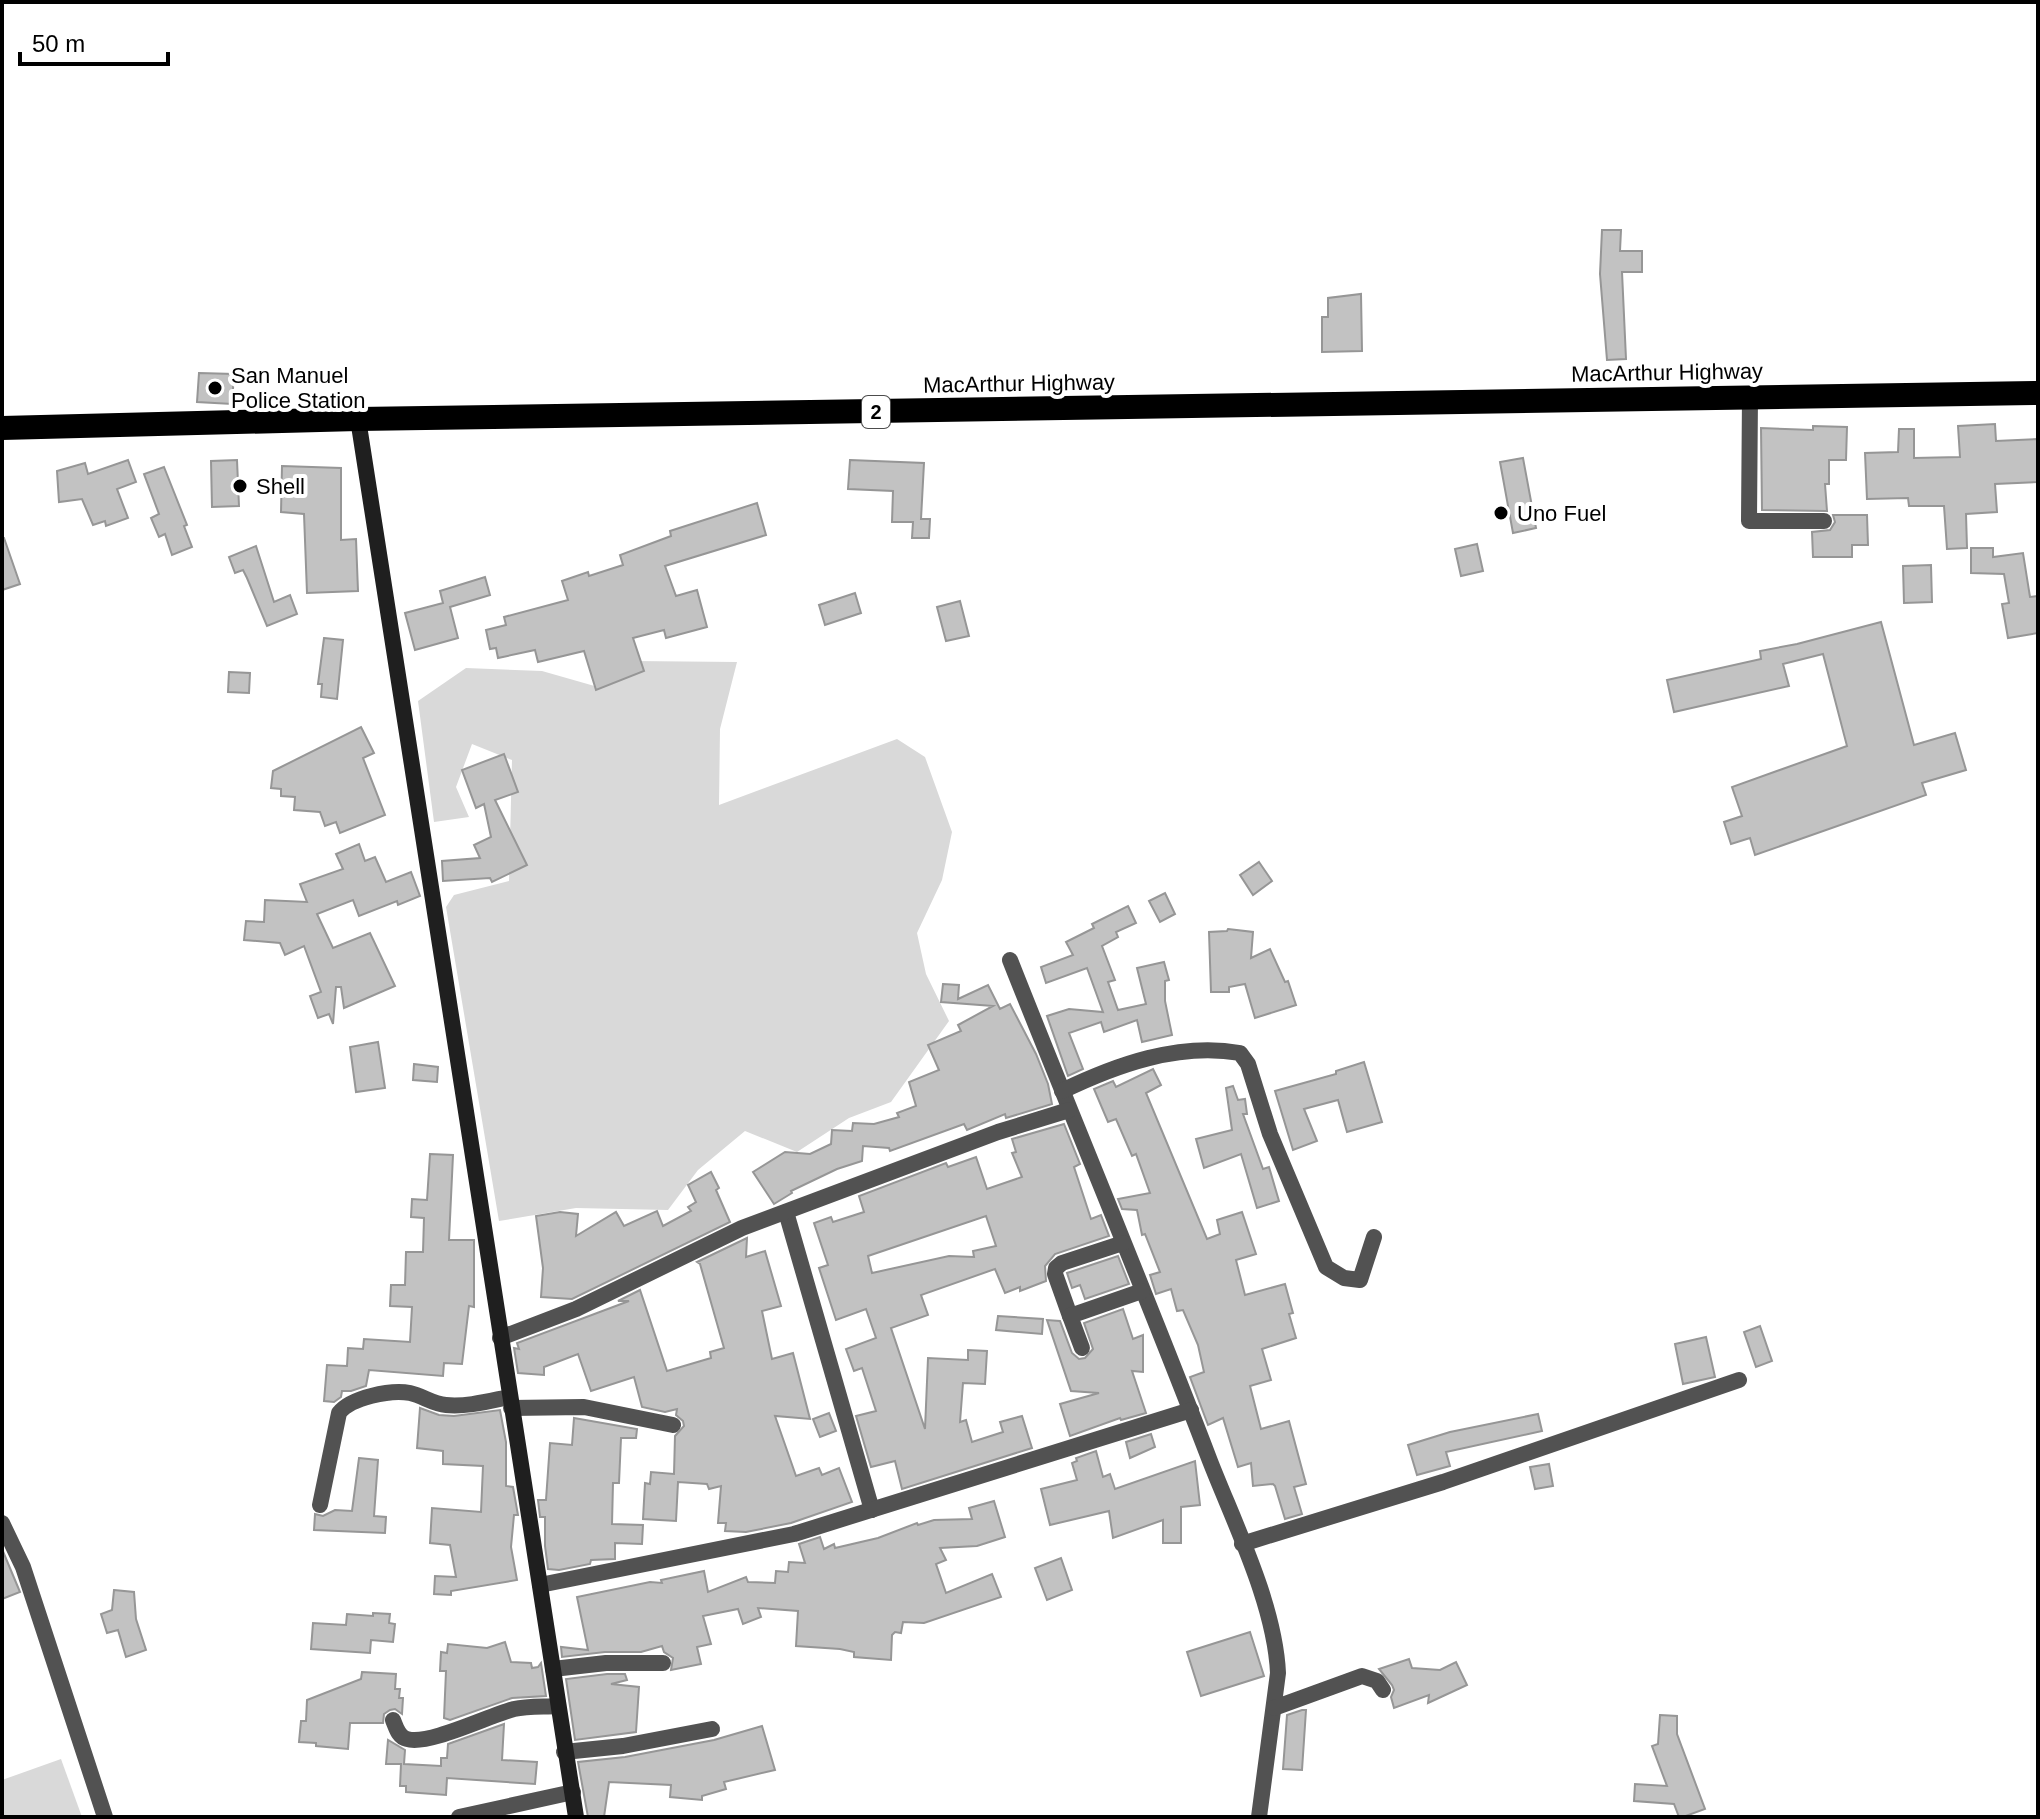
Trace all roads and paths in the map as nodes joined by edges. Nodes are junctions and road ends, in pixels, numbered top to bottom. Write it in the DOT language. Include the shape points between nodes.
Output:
graph roads {
  1 [pos="2038,393"];
  2 [pos="1750,396"];
  3 [pos="358,419"];
  4 [pos="2,428"];
  5 [pos="1824,521"];
  6 [pos="1010,960"];
  7 [pos="1062,1091"];
  8 [pos="1069,1110"];
  9 [pos="786,1212"];
  10 [pos="1374,1237"];
  11 [pos="1123,1243"];
  12 [pos="1142,1291"];
  13 [pos="1070,1316"];
  14 [pos="500,1338"];
  15 [pos="1082,1348"];
  16 [pos="1739,1380"];
  17 [pos="510,1403"];
  18 [pos="1191,1410"];
  19 [pos="673,1425"];
  20 [pos="320,1505"];
  21 [pos="872,1510"];
  22 [pos="2,1523"];
  23 [pos="1242,1544"];
  24 [pos="540,1585"];
  25 [pos="663,1663"];
  26 [pos="553,1669"];
  27 [pos="1383,1690"];
  28 [pos="558,1706"];
  29 [pos="1274,1708"];
  30 [pos="393,1720"];
  31 [pos="712,1729"];
  32 [pos="564,1752"];
  33 [pos="573,1792"];
  34 [pos="105,1817"];
  35 [pos="459,1817"];
  36 [pos="576,1817"];
  37 [pos="1259,1817"];
  1 -- 2 [label="highway, MacArthur Highway / 2"];
  2 -- 3 [label="highway, MacArthur Highway / 2"];
  2 -- 5 [label="street" via="1749,521"];
  3 -- 4 [label="highway, MacArthur Highway / 2"];
  3 -- 14 [label="main road"];
  6 -- 7 [label="street"];
  7 -- 8 [label="street"];
  7 -- 10 [label="street" via="1135,1062 1200,1051 1240,1053 1326,1267 1360,1280"];
  8 -- 9 [label="street"];
  8 -- 11 [label="street"];
  9 -- 14 [label="street" via="710,1242 576,1309"];
  9 -- 21 [label="street"];
  11 -- 12 [label="street"];
  11 -- 13 [label="street" via="1056,1268"];
  12 -- 13 [label="street"];
  12 -- 18 [label="street"];
  13 -- 15 [label="street"];
  14 -- 17 [label="main road"];
  16 -- 23 [label="street" via="1443,1482"];
  17 -- 19 [label="street" via="584,1407"];
  17 -- 20 [label="street" via="447,1405 395,1392 344,1406"];
  17 -- 24 [label="main road"];
  18 -- 21 [label="street"];
  18 -- 23 [label="street"];
  21 -- 24 [label="street" via="752,1544"];
  22 -- 34 [label="street" via="23,1567"];
  23 -- 29 [label="street" via="1277,1649"];
  24 -- 26 [label="main road"];
  25 -- 26 [label="street"];
  26 -- 28 [label="main road"];
  27 -- 29 [label="street" via="1377,1681 1362,1676"];
  28 -- 30 [label="street" via="517,1709 416,1740 399,1734"];
  28 -- 32 [label="main road"];
  29 -- 37 [label="street"];
  31 -- 32 [label="street"];
  32 -- 33 [label="main road"];
  33 -- 35 [label="street"];
  33 -- 36 [label="main road"];
}
